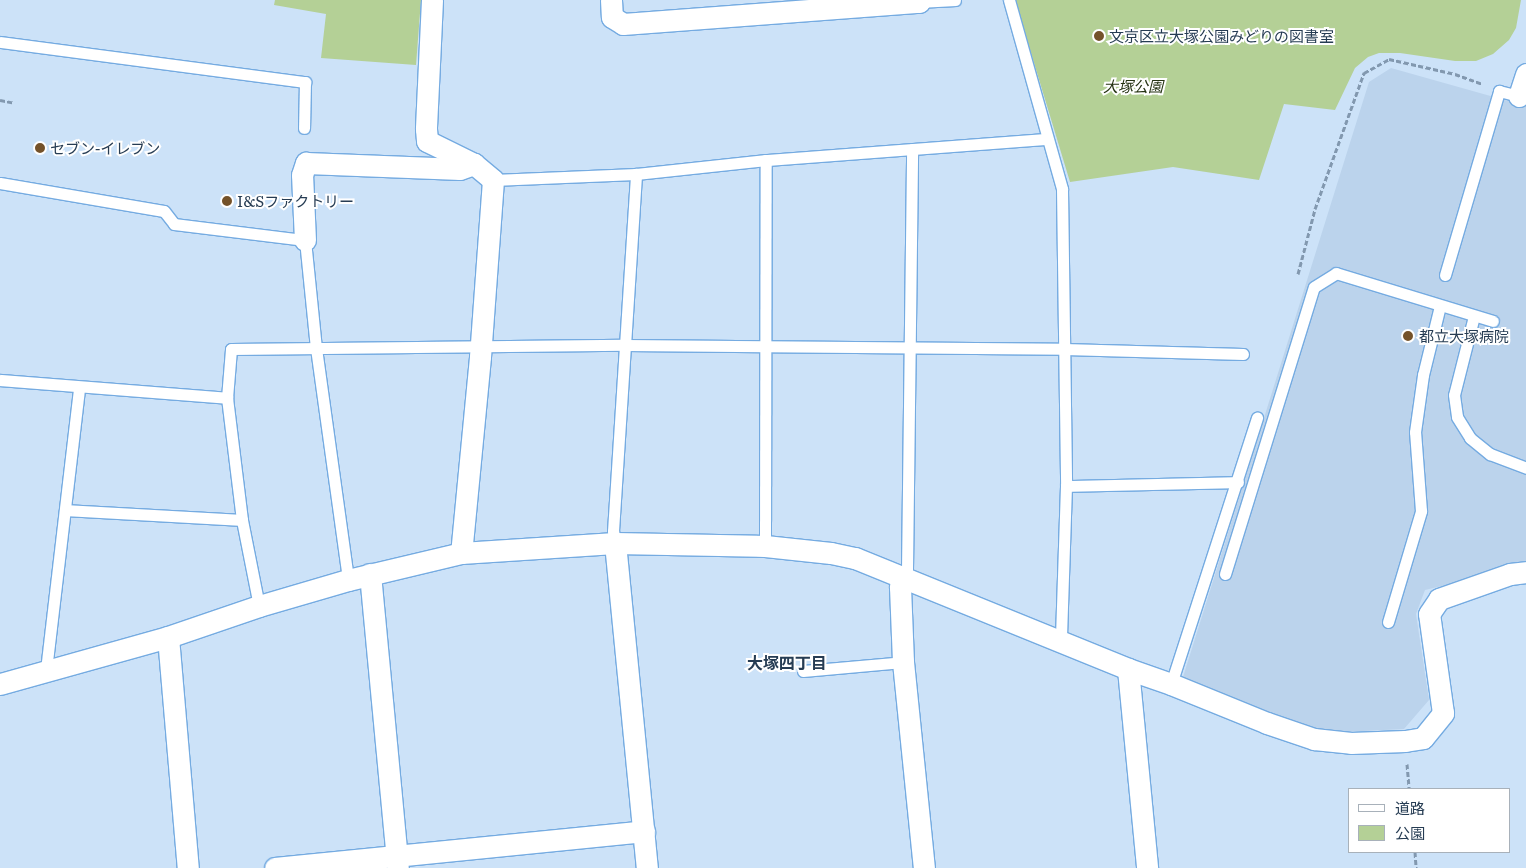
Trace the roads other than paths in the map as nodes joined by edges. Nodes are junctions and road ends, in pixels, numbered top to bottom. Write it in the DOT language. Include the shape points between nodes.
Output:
graph roads {
  1 [pos="432,0"];
  2 [pos="611,0"];
  3 [pos="955,0"];
  4 [pos="1009,0"];
  5 [pos="919,1"];
  6 [pos="775,6"];
  7 [pos="0,42"];
  8 [pos="1519,83"];
  9 [pos="304,128"];
  10 [pos="1046,139"];
  11 [pos="912,149"];
  12 [pos="766,160"];
  13 [pos="474,164"];
  14 [pos="636,174"];
  15 [pos="493,180"];
  16 [pos="0,183"];
  17 [pos="305,240"];
  18 [pos="1445,275"];
  19 [pos="1440,306"];
  20 [pos="1474,316"];
  21 [pos="1493,321"];
  22 [pos="625,345"];
  23 [pos="481,347"];
  24 [pos="766,347"];
  25 [pos="316,348"];
  26 [pos="1064,348"];
  27 [pos="909,349"];
  28 [pos="1243,354"];
  29 [pos="0,380"];
  30 [pos="79,387"];
  31 [pos="227,398"];
  32 [pos="1257,418"];
  33 [pos="1526,468"];
  34 [pos="1238,482"];
  35 [pos="1066,486"];
  36 [pos="65,510"];
  37 [pos="242,520"];
  38 [pos="615,543"];
  39 [pos="765,546"];
  40 [pos="461,553"];
  41 [pos="1526,572"];
  42 [pos="370,574"];
  43 [pos="1225,574"];
  44 [pos="904,579"];
  45 [pos="348,580"];
  46 [pos="259,606"];
  47 [pos="1388,622"];
  48 [pos="168,637"];
  49 [pos="1061,640"];
  50 [pos="903,662"];
  51 [pos="1128,669"];
  52 [pos="46,670"];
  53 [pos="803,671"];
  54 [pos="0,684"];
  55 [pos="1171,684"];
  56 [pos="644,831"];
  57 [pos="397,861"];
  58 [pos="188,868"];
  59 [pos="275,868"];
  60 [pos="648,868"];
  61 [pos="924,868"];
  62 [pos="1147,868"];
  1 -- 13 [label="street" via="427,141"];
  2 -- 6 [label="street" via="612,17 623,24"];
  3 -- 5 [label="lane"];
  4 -- 10 [label="lane"];
  5 -- 6 [label="street"];
  7 -- 9 [label="lane" via="305,82"];
  8 -- 18 [label="lane"];
  10 -- 11 [label="lane"];
  10 -- 26 [label="lane" via="1062,189"];
  11 -- 12 [label="lane"];
  11 -- 27 [label="lane"];
  12 -- 14 [label="lane"];
  12 -- 24 [label="lane"];
  13 -- 15 [label="street"];
  13 -- 17 [label="street" via="460,169 306,162 302,175"];
  14 -- 15 [label="lane"];
  14 -- 22 [label="lane"];
  15 -- 23 [label="street"];
  16 -- 17 [label="lane" via="164,211 174,224"];
  17 -- 25 [label="lane"];
  19 -- 20 [label="lane"];
  19 -- 43 [label="lane" via="1336,273 1314,287"];
  19 -- 47 [label="lane" via="1423,376 1415,432 1421,511"];
  20 -- 21 [label="lane"];
  20 -- 33 [label="lane" via="1454,395 1457,417 1470,438 1490,454"];
  22 -- 23 [label="lane"];
  22 -- 24 [label="lane"];
  22 -- 38 [label="lane" via="613,531"];
  23 -- 25 [label="lane"];
  23 -- 40 [label="street"];
  24 -- 27 [label="lane"];
  24 -- 39 [label="lane"];
  25 -- 31 [label="lane" via="231,349"];
  25 -- 45 [label="lane"];
  26 -- 27 [label="lane"];
  26 -- 28 [label="lane"];
  26 -- 35 [label="lane"];
  27 -- 44 [label="lane" via="907,570"];
  29 -- 30 [label="lane"];
  30 -- 31 [label="lane"];
  30 -- 36 [label="lane"];
  31 -- 37 [label="lane"];
  32 -- 34 [label="lane"];
  34 -- 35 [label="lane"];
  34 -- 55 [label="lane"];
  35 -- 49 [label="lane"];
  36 -- 37 [label="lane"];
  36 -- 52 [label="lane"];
  37 -- 46 [label="lane"];
  38 -- 39 [label="street"];
  38 -- 40 [label="street"];
  38 -- 56 [label="street"];
  39 -- 44 [label="street" via="855,558"];
  40 -- 42 [label="street"];
  41 -- 55 [label="street" via="1510,574 1439,599 1429,614 1443,713 1423,738 1351,743 1314,739"];
  42 -- 45 [label="street"];
  42 -- 57 [label="street"];
  44 -- 49 [label="street"];
  44 -- 50 [label="street" via="900,587"];
  45 -- 46 [label="street"];
  46 -- 48 [label="street"];
  48 -- 52 [label="street"];
  48 -- 58 [label="street"];
  49 -- 51 [label="street"];
  50 -- 53 [label="lane"];
  50 -- 61 [label="street"];
  51 -- 55 [label="street"];
  51 -- 62 [label="street"];
  52 -- 54 [label="street"];
  56 -- 57 [label="street"];
  56 -- 60 [label="street"];
  57 -- 59 [label="street"];
}
